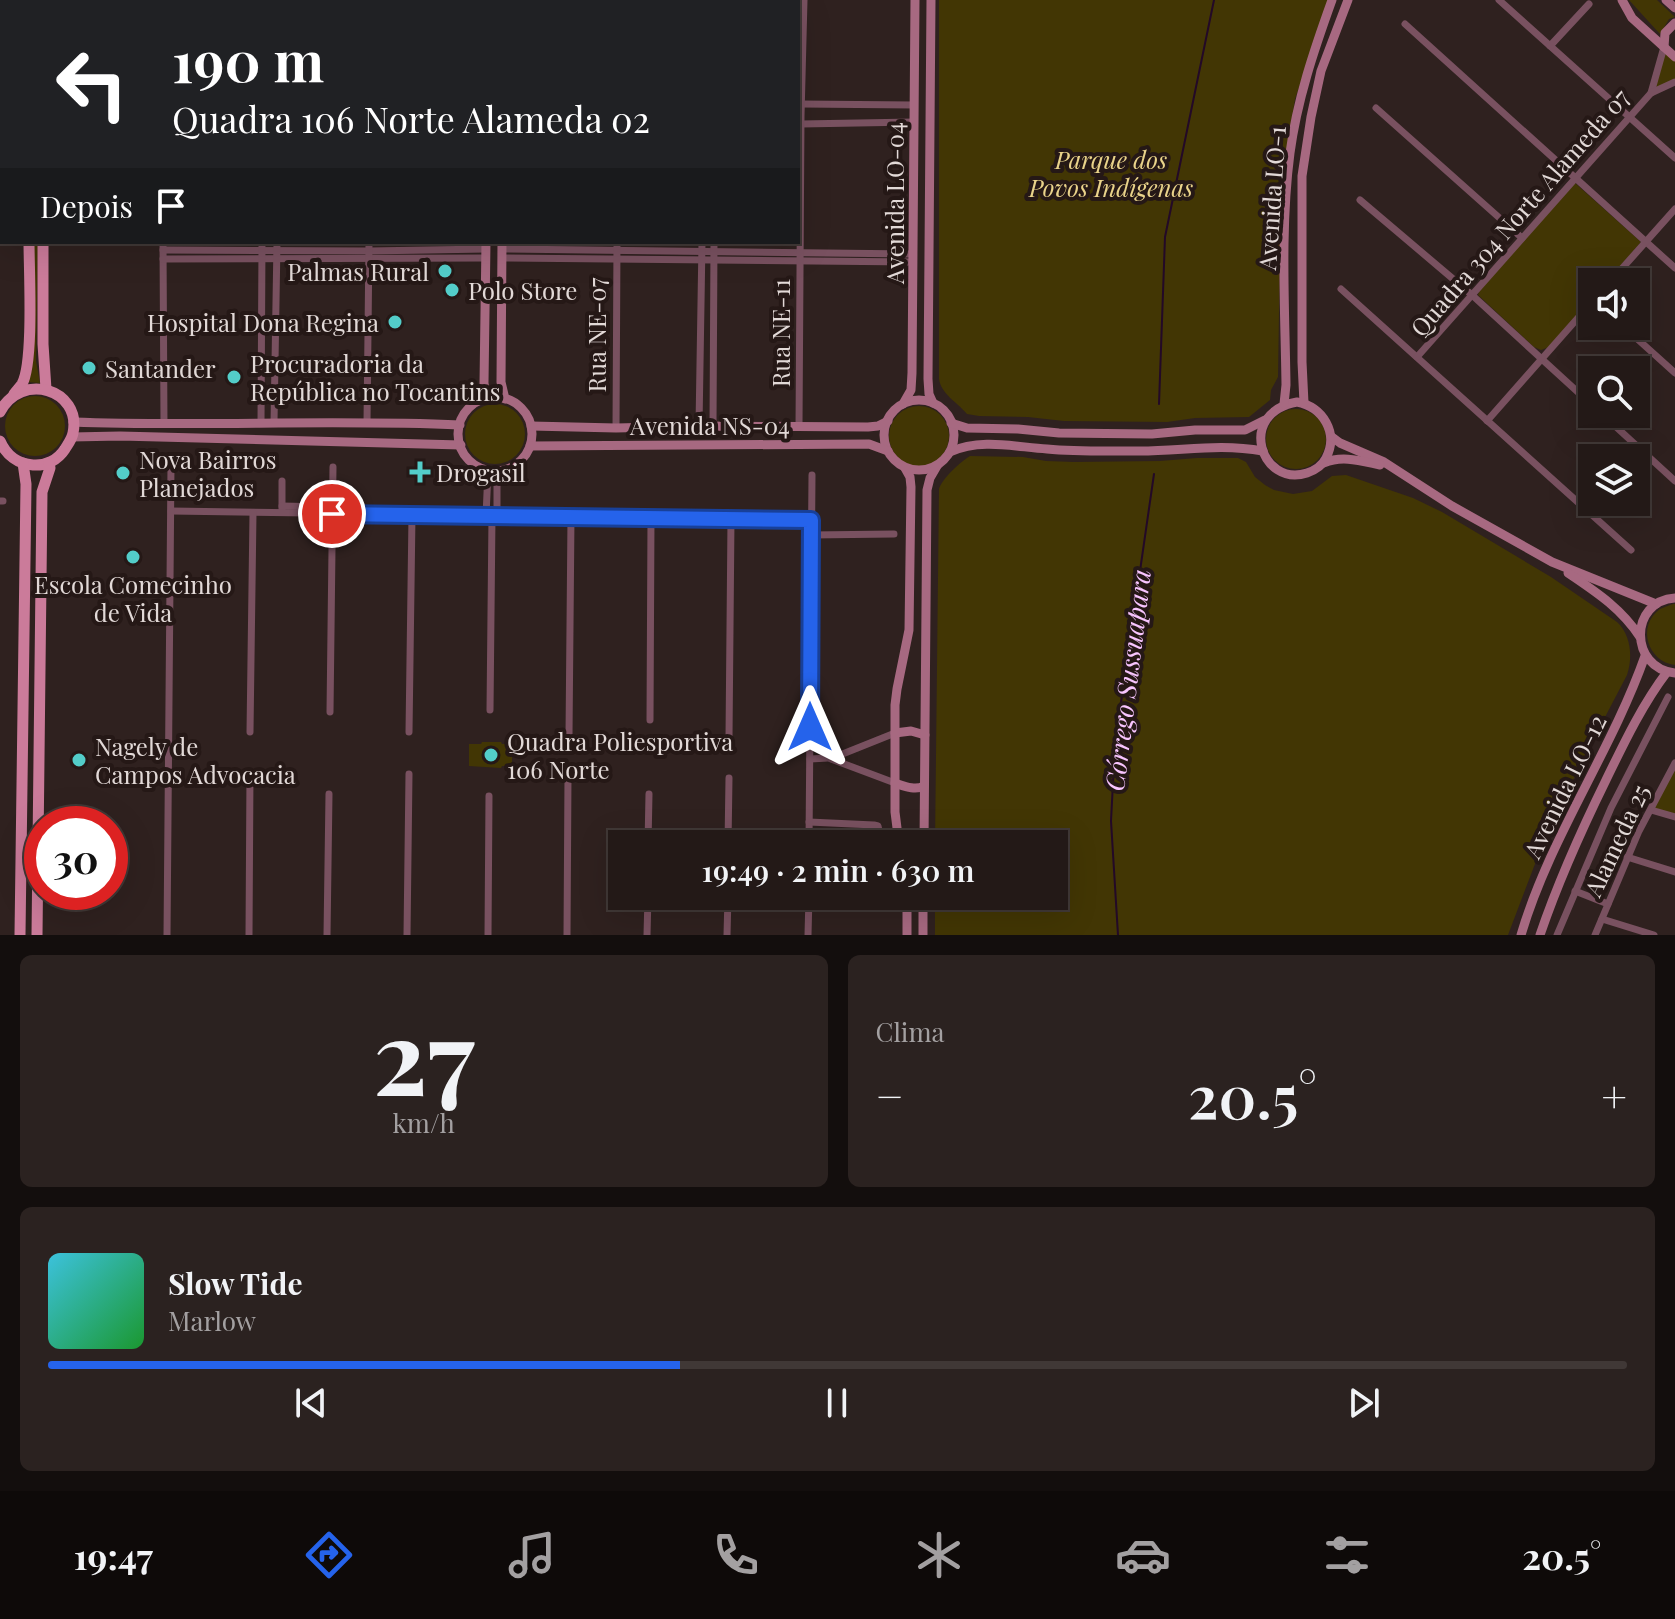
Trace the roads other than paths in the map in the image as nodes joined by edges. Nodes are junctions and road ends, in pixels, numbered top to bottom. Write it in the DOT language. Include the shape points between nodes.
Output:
graph roads {
  1 [pos="804,0"];
  2 [pos="915,0"];
  3 [pos="931,0"];
  4 [pos="1332,0"];
  5 [pos="1348,0"];
  6 [pos="1499,0"];
  7 [pos="1622,0"];
  8 [pos="1666,0"];
  9 [pos="1589,4"];
  10 [pos="1675,8"];
  11 [pos="1675,23"];
  12 [pos="1405,24"];
  13 [pos="1550,46"];
  14 [pos="1664,47"];
  15 [pos="1675,57"];
  16 [pos="1675,82"];
  17 [pos="1651,93"];
  18 [pos="914,105"];
  19 [pos="1376,108"];
  20 [pos="800,112"];
  21 [pos="1629,117"];
  22 [pos="914,122"];
  23 [pos="1675,158"];
  24 [pos="1575,179"];
  25 [pos="1360,200"];
  26 [pos="1675,209"];
  27 [pos="1522,238"];
  28 [pos="1645,242"];
  29 [pos="29,244"];
  30 [pos="43,244"];
  31 [pos="369,244"];
  32 [pos="163,246"];
  33 [pos="486,250"];
  34 [pos="502,250"];
  35 [pos="617,250"];
  36 [pos="702,250"];
  37 [pos="262,251"];
  38 [pos="277,251"];
  39 [pos="714,251"];
  40 [pos="369,255"];
  41 [pos="800,256"];
  42 [pos="913,258"];
  43 [pos="163,259"];
  44 [pos="1622,268"];
  45 [pos="1675,268"];
  46 [pos="1341,289"];
  47 [pos="1472,295"];
  48 [pos="1578,318"];
  49 [pos="1638,340"];
  50 [pos="1417,357"];
  51 [pos="1541,359"];
  52 [pos="1675,373"];
  53 [pos="46,389"];
  54 [pos="1578,392"];
  55 [pos="11,396"];
  56 [pos="486,398"];
  57 [pos="505,399"];
  58 [pos="933,403"];
  59 [pos="1304,403"];
  60 [pos="903,404"];
  61 [pos="1284,404"];
  62 [pos="0,412"];
  63 [pos="1265,420"];
  64 [pos="888,421"];
  65 [pos="1487,421"];
  66 [pos="73,422"];
  67 [pos="261,423"];
  68 [pos="274,423"];
  69 [pos="367,423"];
  70 [pos="951,423"];
  71 [pos="164,424"];
  72 [pos="460,425"];
  73 [pos="531,426"];
  74 [pos="699,426"];
  75 [pos="713,426"];
  76 [pos="799,427"];
  77 [pos="616,428"];
  78 [pos="1617,428"];
  79 [pos="72,437"];
  80 [pos="1332,437"];
  81 [pos="0,441"];
  82 [pos="461,445"];
  83 [pos="530,446"];
  84 [pos="888,451"];
  85 [pos="1263,451"];
  86 [pos="950,452"];
  87 [pos="23,463"];
  88 [pos="49,463"];
  89 [pos="1324,463"];
  90 [pos="171,465"];
  91 [pos="937,466"];
  92 [pos="333,467"];
  93 [pos="905,468"];
  94 [pos="488,471"];
  95 [pos="500,471"];
  96 [pos="812,475"];
  97 [pos="1405,477"];
  98 [pos="282,481"];
  99 [pos="1675,481"];
  100 [pos="282,510"];
  101 [pos="330,510"];
  102 [pos="171,511"];
  103 [pos="253,513"];
  104 [pos="412,515"];
  105 [pos="492,516"];
  106 [pos="571,517"];
  107 [pos="651,518"];
  108 [pos="731,519"];
  109 [pos="811,520"];
  110 [pos="894,534"];
  111 [pos="811,535"];
  112 [pos="1631,550"];
  113 [pos="1552,562"];
  114 [pos="1675,598"];
  115 [pos="1656,604"];
  116 [pos="1640,637"];
  117 [pos="1645,656"];
  118 [pos="1671,672"];
  119 [pos="1668,697"];
  120 [pos="490,710"];
  121 [pos="330,712"];
  122 [pos="650,720"];
  123 [pos="250,732"];
  124 [pos="409,732"];
  125 [pos="895,733"];
  126 [pos="569,735"];
  127 [pos="925,735"];
  128 [pos="729,737"];
  129 [pos="1619,753"];
  130 [pos="828,758"];
  131 [pos="810,759"];
  132 [pos="1635,762"];
  133 [pos="1675,763"];
  134 [pos="250,772"];
  135 [pos="409,774"];
  136 [pos="568,776"];
  137 [pos="729,778"];
  138 [pos="895,783"];
  139 [pos="924,786"];
  140 [pos="329,794"];
  141 [pos="649,794"];
  142 [pos="489,796"];
  143 [pos="1651,810"];
  144 [pos="1675,817"];
  145 [pos="809,822"];
  146 [pos="648,830"];
  147 [pos="728,830"];
  148 [pos="809,830"];
  149 [pos="880,830"];
  150 [pos="896,830"];
  151 [pos="924,830"];
  152 [pos="1627,857"];
  153 [pos="1675,872"];
  154 [pos="1575,891"];
  155 [pos="1608,904"];
  156 [pos="648,910"];
  157 [pos="728,910"];
  158 [pos="809,910"];
  159 [pos="907,910"];
  160 [pos="923,910"];
  161 [pos="1602,919"];
  162 [pos="20,935"];
  163 [pos="37,935"];
  164 [pos="167,935"];
  165 [pos="249,935"];
  166 [pos="327,935"];
  167 [pos="407,935"];
  168 [pos="488,935"];
  169 [pos="567,935"];
  170 [pos="647,935"];
  171 [pos="727,935"];
  172 [pos="808,935"];
  173 [pos="907,935"];
  174 [pos="923,935"];
  175 [pos="1521,935"];
  176 [pos="1540,935"];
  177 [pos="1557,935"];
  178 [pos="1595,935"];
  179 [pos="1654,935"];
  1 -- 20 [label="street, Rua NE-11"];
  2 -- 18 [label="street, Avenida LO-04"];
  3 -- 58 [label="street, Avenida LO-04" via="928,382"];
  4 -- 61 [label="street, Avenida LO-1" via="1300,96 1290,153"];
  5 -- 59 [label="street, Avenida LO-1" via="1321,71 1302,176"];
  6 -- 13 [label="street"];
  7 -- 14 [label="street" via="1632,18"];
  8 -- 10 [label="street"];
  9 -- 13 [label="street"];
  11 -- 14 [label="street" via="1665,33"];
  12 -- 24 [label="street"];
  13 -- 21 [label="street"];
  14 -- 15 [label="street"];
  14 -- 17 [label="street, Quadra 304 Norte Alameda 07"];
  16 -- 17 [label="street, Quadra 304 Norte Alameda 07"];
  17 -- 21 [label="street, Quadra 304 Norte Alameda 07"];
  18 -- 20 [label="street"];
  18 -- 22 [label="street, Avenida LO-04"];
  19 -- 27 [label="street"];
  20 -- 22 [label="street"];
  20 -- 41 [label="street, Rua NE-11"];
  21 -- 23 [label="street"];
  21 -- 24 [label="street, Quadra 304 Norte Alameda 07"];
  22 -- 42 [label="street, Avenida LO-04"];
  24 -- 27 [label="street, Quadra 304 Norte Alameda 07"];
  24 -- 28 [label="street"];
  25 -- 47 [label="street"];
  26 -- 28 [label="street"];
  27 -- 47 [label="street, Quadra 304 Norte Alameda 07"];
  28 -- 44 [label="street"];
  28 -- 45 [label="street"];
  29 -- 55 [label="main road" via="26,371"];
  30 -- 53 [label="main road"];
  31 -- 40 [label="street"];
  32 -- 37 [label="street"];
  32 -- 43 [label="street"];
  33 -- 40 [label="street"];
  33 -- 56 [label="street"];
  34 -- 35 [label="street"];
  34 -- 57 [label="street"];
  35 -- 36 [label="street"];
  35 -- 77 [label="street, Rua NE-07"];
  36 -- 39 [label="street"];
  36 -- 74 [label="street"];
  37 -- 38 [label="street"];
  37 -- 43 [label="street"];
  37 -- 67 [label="street"];
  38 -- 40 [label="street"];
  38 -- 68 [label="street"];
  39 -- 41 [label="street"];
  39 -- 75 [label="street"];
  40 -- 69 [label="street"];
  41 -- 42 [label="street"];
  41 -- 76 [label="street, Rua NE-11"];
  42 -- 60 [label="street, Avenida LO-04" via="912,383"];
  43 -- 71 [label="street"];
  46 -- 50 [label="street"];
  47 -- 50 [label="street, Quadra 304 Norte Alameda 07"];
  47 -- 51 [label="street"];
  48 -- 51 [label="street"];
  49 -- 52 [label="street"];
  50 -- 65 [label="street"];
  51 -- 54 [label="street"];
  51 -- 65 [label="street"];
  53 -- 55 [label="main road" via="29,388"];
  53 -- 66 [label="main road" via="61,398"];
  55 -- 62 [label="main road"];
  56 -- 57 [label="street"];
  56 -- 72 [label="street" via="470,408"];
  57 -- 73 [label="street" via="525,412"];
  58 -- 60 [label="street"];
  58 -- 70 [label="street"];
  59 -- 61 [label="street"];
  59 -- 80 [label="street" via="1317,411"];
  60 -- 64 [label="street"];
  61 -- 63 [label="street"];
  63 -- 70 [label="street" via="1245,430 1152,434 967,428"];
  63 -- 85 [label="street"];
  64 -- 76 [label="street, Avenida NS-04" via="872,427"];
  64 -- 84 [label="street"];
  65 -- 112 [label="street"];
  66 -- 71 [label="street"];
  66 -- 79 [label="main road"];
  67 -- 68 [label="street"];
  67 -- 71 [label="street"];
  68 -- 69 [label="street"];
  69 -- 72 [label="street"];
  70 -- 86 [label="street"];
  72 -- 82 [label="street"];
  73 -- 77 [label="street, Avenida NS-04"];
  73 -- 83 [label="street"];
  74 -- 75 [label="street, Avenida NS-04"];
  74 -- 77 [label="street, Avenida NS-04"];
  75 -- 76 [label="street, Avenida NS-04"];
  78 -- 99 [label="street"];
  79 -- 82 [label="street"];
  79 -- 88 [label="main road"];
  80 -- 89 [label="street"];
  80 -- 97 [label="street"];
  81 -- 87 [label="main road"];
  82 -- 94 [label="street" via="470,461"];
  83 -- 84 [label="street, Avenida NS-04" via="869,444"];
  83 -- 95 [label="street" via="523,459"];
  84 -- 93 [label="street"];
  85 -- 86 [label="street" via="969,444"];
  85 -- 89 [label="street" via="1271,464 1291,475 1303,475"];
  86 -- 91 [label="street"];
  87 -- 88 [label="main road"];
  87 -- 162 [label="main road"];
  88 -- 163 [label="main road" via="42,492"];
  89 -- 97 [label="street" via="1353,459"];
  90 -- 102 [label="street"];
  91 -- 93 [label="street"];
  91 -- 127 [label="street" via="927,490"];
  92 -- 101 [label="street"];
  93 -- 125 [label="street" via="911,487 909,630 896,693"];
  94 -- 95 [label="street"];
  94 -- 105 [label="street"];
  95 -- 105 [label="street"];
  96 -- 109 [label="street"];
  97 -- 113 [label="street"];
  98 -- 100 [label="street"];
  100 -- 101 [label="street"];
  100 -- 103 [label="street"];
  101 -- 104 [label="street"];
  101 -- 121 [label="street"];
  102 -- 103 [label="street"];
  102 -- 164 [label="street"];
  103 -- 123 [label="street"];
  104 -- 105 [label="street"];
  104 -- 124 [label="street"];
  105 -- 106 [label="street"];
  105 -- 120 [label="street"];
  106 -- 107 [label="street"];
  106 -- 126 [label="street"];
  107 -- 108 [label="street"];
  107 -- 122 [label="street"];
  108 -- 109 [label="street"];
  108 -- 128 [label="street"];
  109 -- 111 [label="street"];
  110 -- 111 [label="street"];
  111 -- 131 [label="street"];
  113 -- 115 [label="street"];
  113 -- 116 [label="street" via="1628,618"];
  114 -- 115 [label="street"];
  115 -- 116 [label="street" via="1647,613"];
  116 -- 117 [label="street"];
  117 -- 118 [label="street"];
  117 -- 175 [label="street, Avenida LO-12" via="1546,866"];
  118 -- 129 [label="street, Avenida LO-12" via="1643,707"];
  119 -- 132 [label="street"];
  125 -- 127 [label="street"];
  125 -- 130 [label="street"];
  125 -- 138 [label="street"];
  127 -- 139 [label="street"];
  129 -- 132 [label="street"];
  129 -- 176 [label="street, Avenida LO-12" via="1577,838"];
  130 -- 131 [label="street"];
  130 -- 138 [label="street"];
  131 -- 145 [label="street"];
  132 -- 154 [label="street"];
  133 -- 143 [label="street, Alameda 25"];
  134 -- 165 [label="street"];
  135 -- 167 [label="street"];
  136 -- 169 [label="street"];
  137 -- 147 [label="street"];
  138 -- 139 [label="street"];
  138 -- 150 [label="street"];
  139 -- 151 [label="street"];
  140 -- 166 [label="street"];
  141 -- 146 [label="street"];
  142 -- 168 [label="street"];
  143 -- 144 [label="street"];
  143 -- 152 [label="street, Alameda 25"];
  145 -- 148 [label="street"];
  145 -- 149 [label="street" via="874,825"];
  152 -- 153 [label="street"];
  152 -- 155 [label="street, Alameda 25"];
  154 -- 155 [label="street"];
  154 -- 177 [label="street"];
  155 -- 161 [label="street, Alameda 25"];
  156 -- 170 [label="street"];
  157 -- 171 [label="street"];
  158 -- 172 [label="street"];
  159 -- 173 [label="street"];
  160 -- 174 [label="street"];
  161 -- 178 [label="street, Alameda 25"];
  161 -- 179 [label="street"];
}
